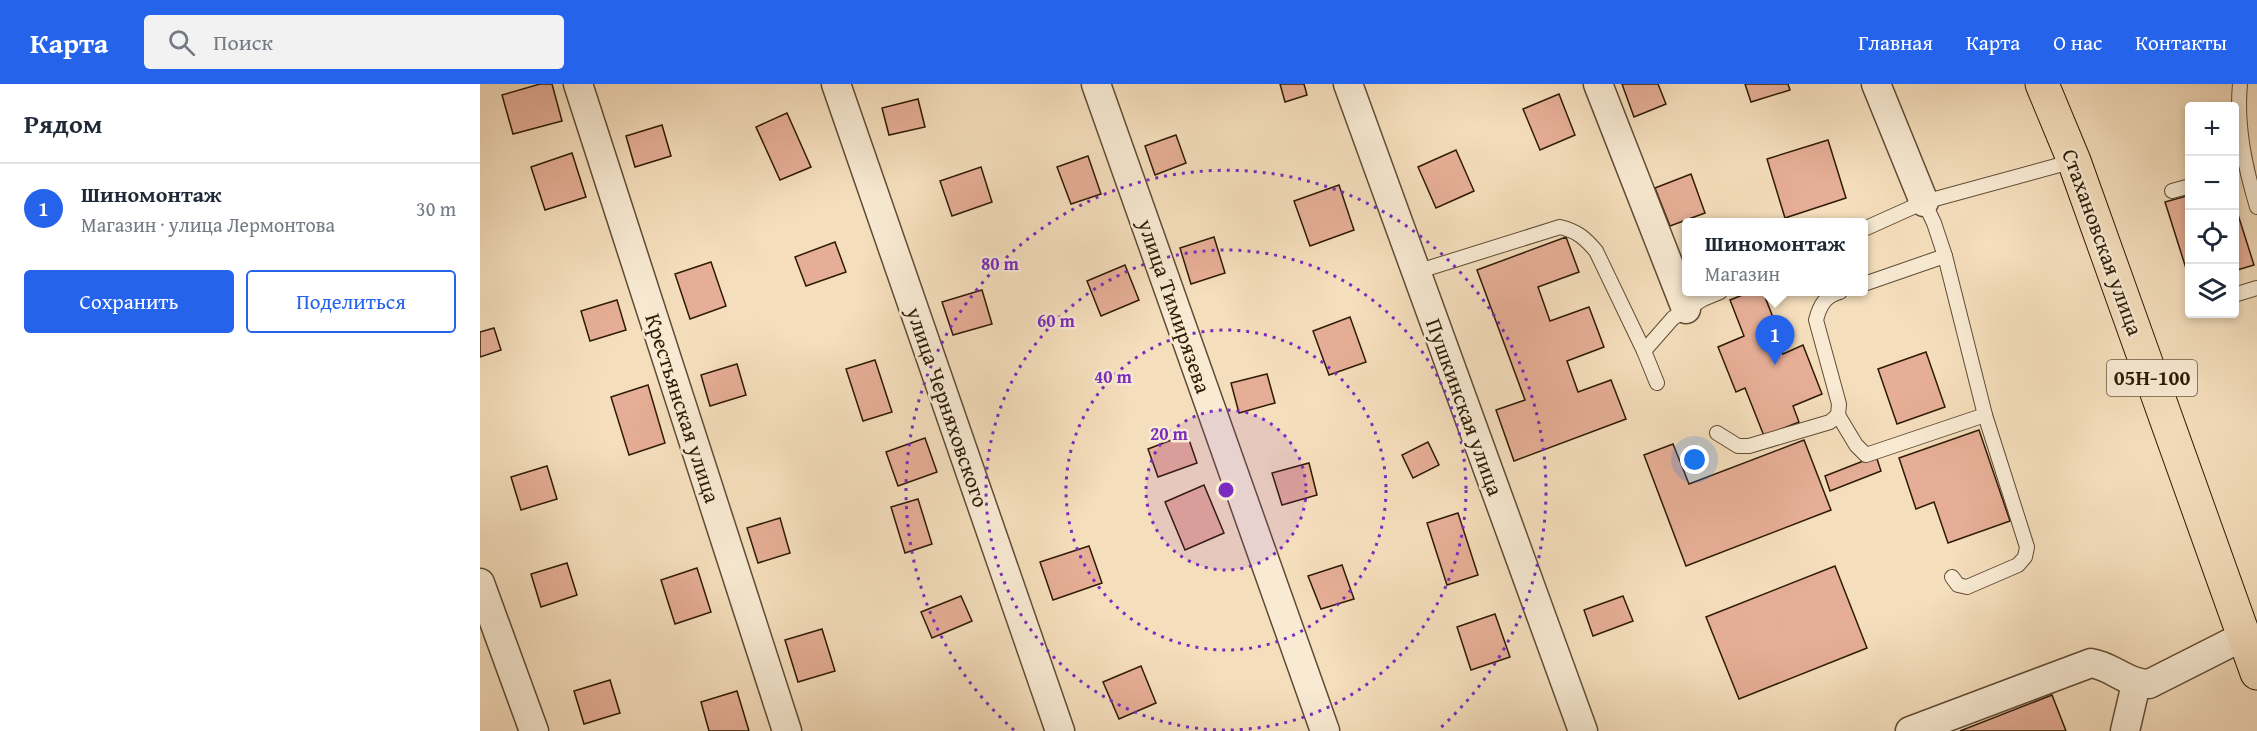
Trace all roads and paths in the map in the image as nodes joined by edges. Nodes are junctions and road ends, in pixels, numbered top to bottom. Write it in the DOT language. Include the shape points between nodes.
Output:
graph roads {
  1 [pos="578,84"];
  2 [pos="836,84"];
  3 [pos="1096,84"];
  4 [pos="1348,84"];
  5 [pos="1598,84"];
  6 [pos="1876,84"];
  7 [pos="2043,84"];
  8 [pos="2240,84"];
  9 [pos="2074,161"];
  10 [pos="2240,170"];
  11 [pos="2185,187"];
  12 [pos="2172,191"];
  13 [pos="1924,202"];
  14 [pos="2257,207"];
  15 [pos="1868,227"];
  16 [pos="1945,256"];
  17 [pos="1416,272"];
  18 [pos="1868,282"];
  19 [pos="2257,288"];
  20 [pos="2239,294"];
  21 [pos="1711,296"];
  22 [pos="1829,296"];
  23 [pos="1686,309"];
  24 [pos="1644,351"];
  25 [pos="1657,383"];
  26 [pos="1838,415"];
  27 [pos="1985,415"];
  28 [pos="1717,433"];
  29 [pos="1952,576"];
  30 [pos="480,584"];
  31 [pos="2244,636"];
  32 [pos="2257,673"];
  33 [pos="2136,684"];
  34 [pos="534,731"];
  35 [pos="787,731"];
  36 [pos="1060,731"];
  37 [pos="1326,731"];
  38 [pos="1583,731"];
  39 [pos="1910,731"];
  40 [pos="2125,731"];
  1 -- 35 [label="street, Крестьянская улица"];
  2 -- 36 [label="street, улица Черняховского"];
  3 -- 37 [label="street, улица Тимирязева"];
  4 -- 17 [label="street, Пушкинская улица"];
  5 -- 23 [label="street"];
  6 -- 13 [label="street"];
  7 -- 9 [label="main road, Стахановская улица / 05Н-100"];
  8 -- 10 [label="lane"];
  9 -- 13 [label="lane"];
  9 -- 31 [label="main road, Стахановская улица / 05Н-100"];
  10 -- 14 [label="lane"];
  11 -- 12 [label="lane"];
  13 -- 15 [label="lane"];
  13 -- 16 [label="lane"];
  16 -- 18 [label="lane"];
  16 -- 27 [label="lane"];
  17 -- 24 [label="lane" via="1560,227 1573,230 1596,251"];
  17 -- 38 [label="street, Пушкинская улица"];
  19 -- 20 [label="lane"];
  21 -- 23 [label="lane"];
  22 -- 26 [label="lane" via="1820,306 1816,320 1839,404"];
  23 -- 24 [label="lane"];
  24 -- 25 [label="lane"];
  26 -- 27 [label="lane" via="1866,455"];
  26 -- 28 [label="lane" via="1830,422 1749,446 1738,446"];
  27 -- 29 [label="lane" via="2027,547 2025,557 2018,566 1967,587 1958,585"];
  30 -- 34 [label="street"];
  31 -- 32 [label="main road, Стахановская улица / 05Н-100"];
  31 -- 33 [label="street" via="2149,684"];
  33 -- 39 [label="street" via="2103,665 2091,663"];
  33 -- 40 [label="street"];
}
